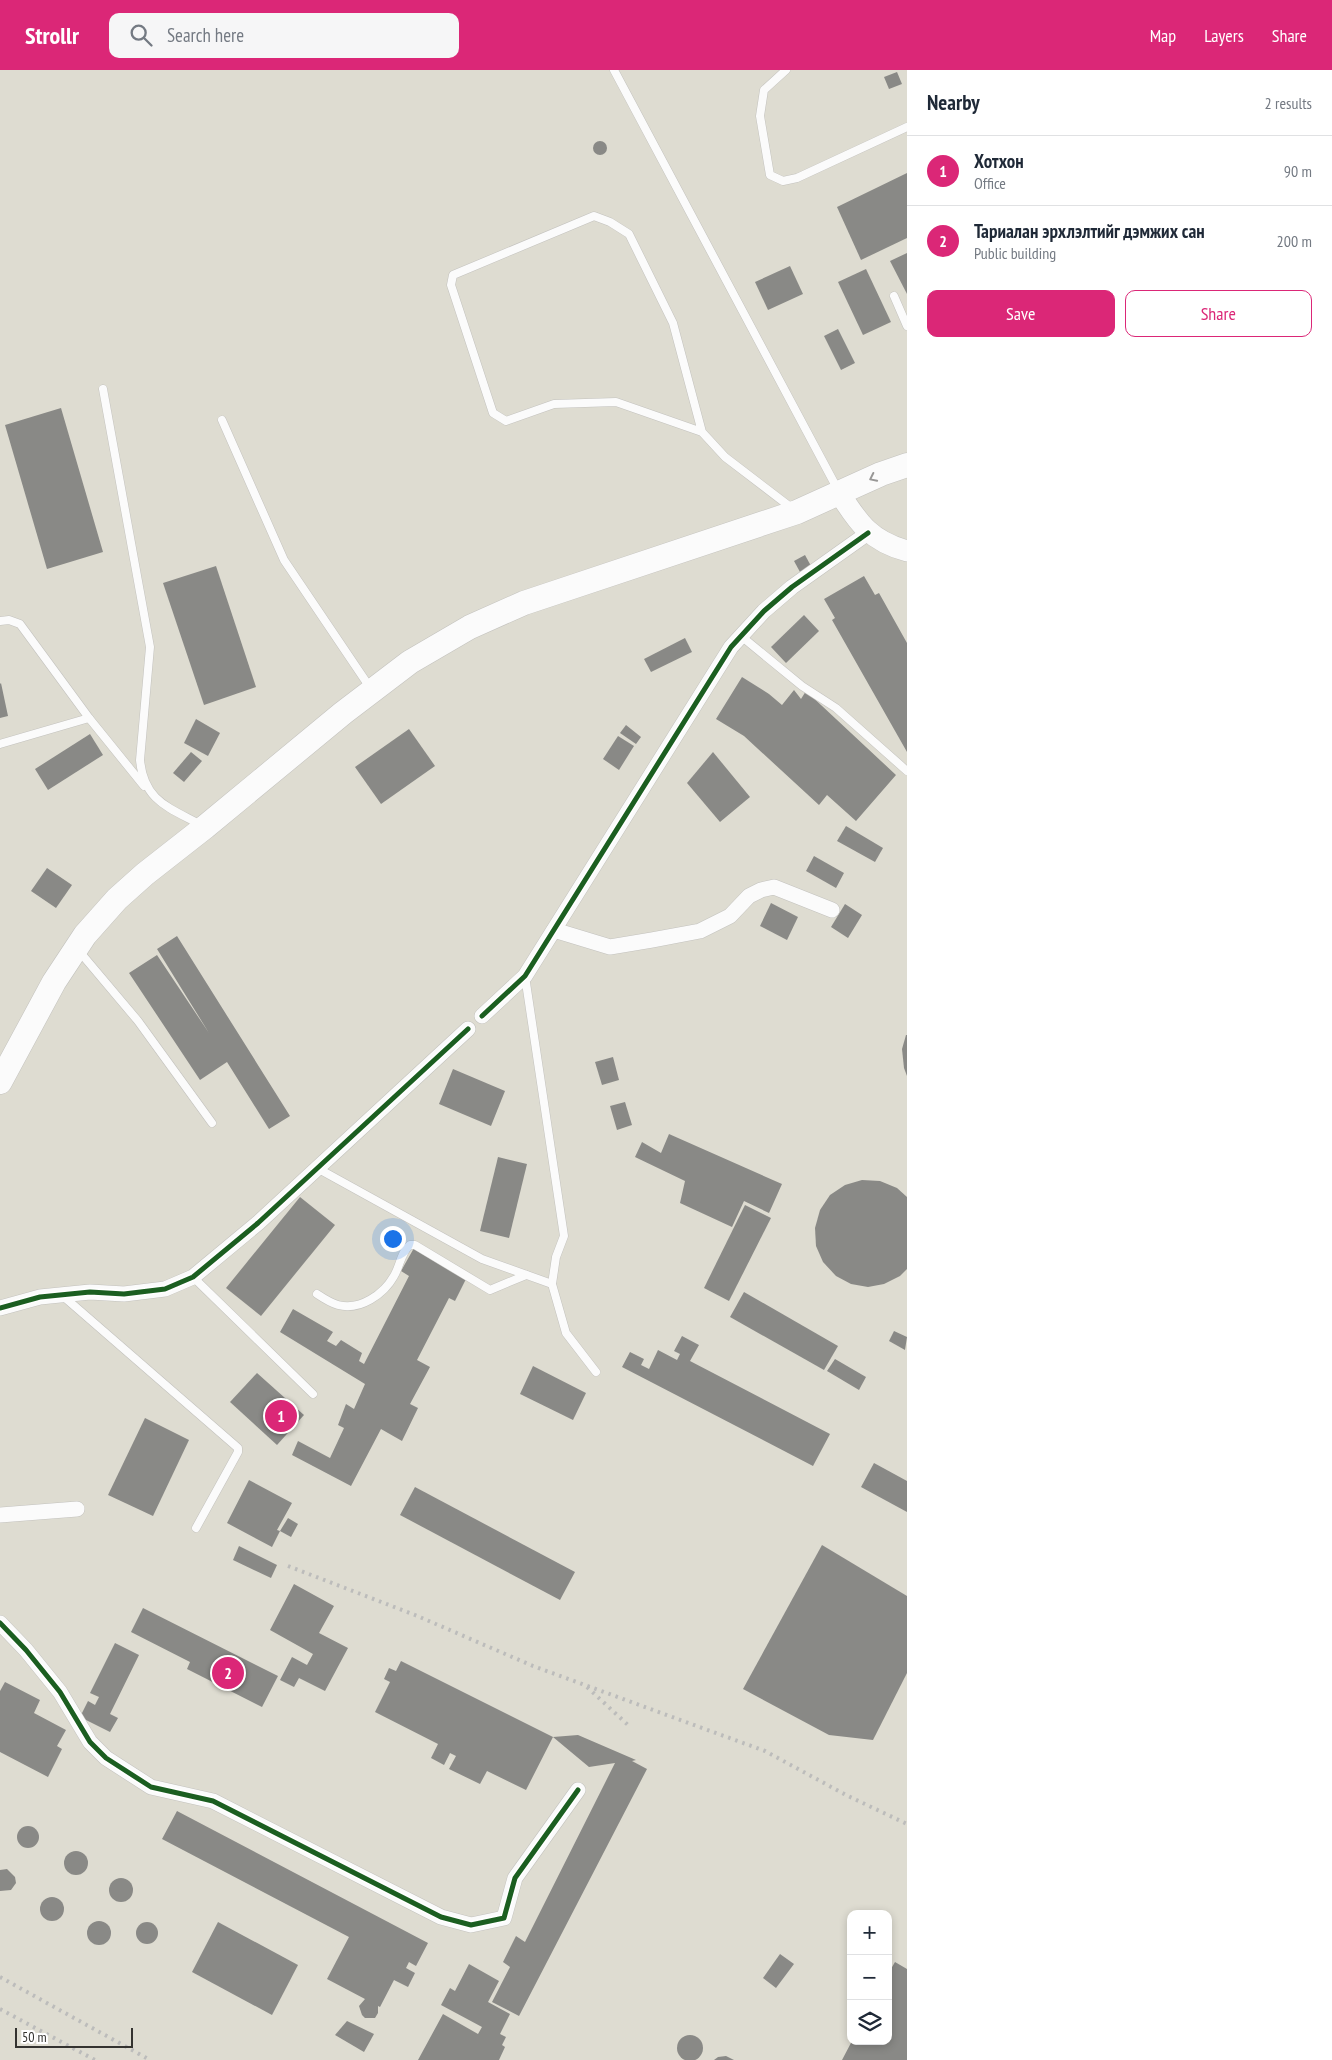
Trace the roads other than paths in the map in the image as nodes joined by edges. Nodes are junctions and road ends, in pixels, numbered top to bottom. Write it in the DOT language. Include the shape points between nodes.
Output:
graph roads {
  1 [pos="614,70"];
  2 [pos="786,70"];
  3 [pos="907,127"];
  4 [pos="894,296"];
  5 [pos="907,326"];
  6 [pos="103,389"];
  7 [pos="222,420"];
  8 [pos="702,432"];
  9 [pos="907,465"];
  10 [pos="840,494"];
  11 [pos="797,512"];
  12 [pos="868,532"];
  13 [pos="907,550"];
  14 [pos="0,621"];
  15 [pos="741,636"];
  16 [pos="372,690"];
  17 [pos="89,718"];
  18 [pos="0,744"];
  19 [pos="907,771"];
  20 [pos="147,789"];
  21 [pos="206,827"];
  22 [pos="832,910"];
  23 [pos="554,930"];
  24 [pos="76,949"];
  25 [pos="525,976"];
  26 [pos="482,1016"];
  27 [pos="468,1029"];
  28 [pos="0,1082"];
  29 [pos="212,1123"];
  30 [pos="317,1168"];
  31 [pos="526,1275"];
  32 [pos="192,1277"];
  33 [pos="552,1284"];
  34 [pos="316,1294"];
  35 [pos="61,1295"];
  36 [pos="0,1308"];
  37 [pos="596,1372"];
  38 [pos="313,1394"];
  39 [pos="77,1509"];
  40 [pos="0,1515"];
  41 [pos="196,1528"];
  42 [pos="0,1623"];
  43 [pos="578,1790"];
  1 -- 10 [label="lane"];
  2 -- 3 [label="lane" via="764,90 760,116 770,175 783,181 797,178"];
  4 -- 5 [label="lane"];
  6 -- 20 [label="lane" via="150,647 140,760"];
  7 -- 16 [label="lane" via="284,560"];
  8 -- 8 [label="lane" via="674,324 629,234 610,222 594,216 453,275 451,285 493,414 506,421 554,404 616,402"];
  8 -- 11 [label="lane" via="725,457"];
  9 -- 10 [label="main road, one-way"];
  10 -- 11 [label="main road"];
  10 -- 12 [label="street"];
  11 -- 16 [label="main road" via="516,606 443,642"];
  12 -- 13 [label="street" via="883,543"];
  12 -- 15 [label="street" via="792,587"];
  14 -- 17 [label="lane" via="20,624"];
  15 -- 19 [label="lane" via="802,686 836,708"];
  15 -- 23 [label="street" via="731,647"];
  16 -- 21 [label="main road"];
  17 -- 18 [label="lane"];
  17 -- 20 [label="lane"];
  20 -- 21 [label="lane" via="172,809"];
  21 -- 24 [label="main road" via="117,899"];
  22 -- 23 [label="street" via="774,887 749,896 730,916 700,931 610,947"];
  23 -- 25 [label="street"];
  24 -- 28 [label="main road"];
  24 -- 29 [label="lane" via="138,1021"];
  25 -- 26 [label="street"];
  25 -- 33 [label="lane" via="564,1236 556,1257"];
  27 -- 30 [label="street"];
  30 -- 31 [label="lane" via="482,1259"];
  30 -- 32 [label="street" via="258,1223"];
  31 -- 33 [label="lane"];
  31 -- 34 [label="lane" via="490,1290 410,1245 384,1290 364,1303 338,1305"];
  32 -- 35 [label="street" via="165,1289 124,1294 90,1292"];
  32 -- 38 [label="lane"];
  33 -- 37 [label="lane" via="566,1333"];
  35 -- 36 [label="street"];
  35 -- 41 [label="lane" via="238,1448"];
  39 -- 40 [label="street"];
  42 -- 43 [label="street" via="60,1692 90,1742 106,1758 151,1787 213,1801 441,1917 471,1925 504,1918 515,1878"];
}
